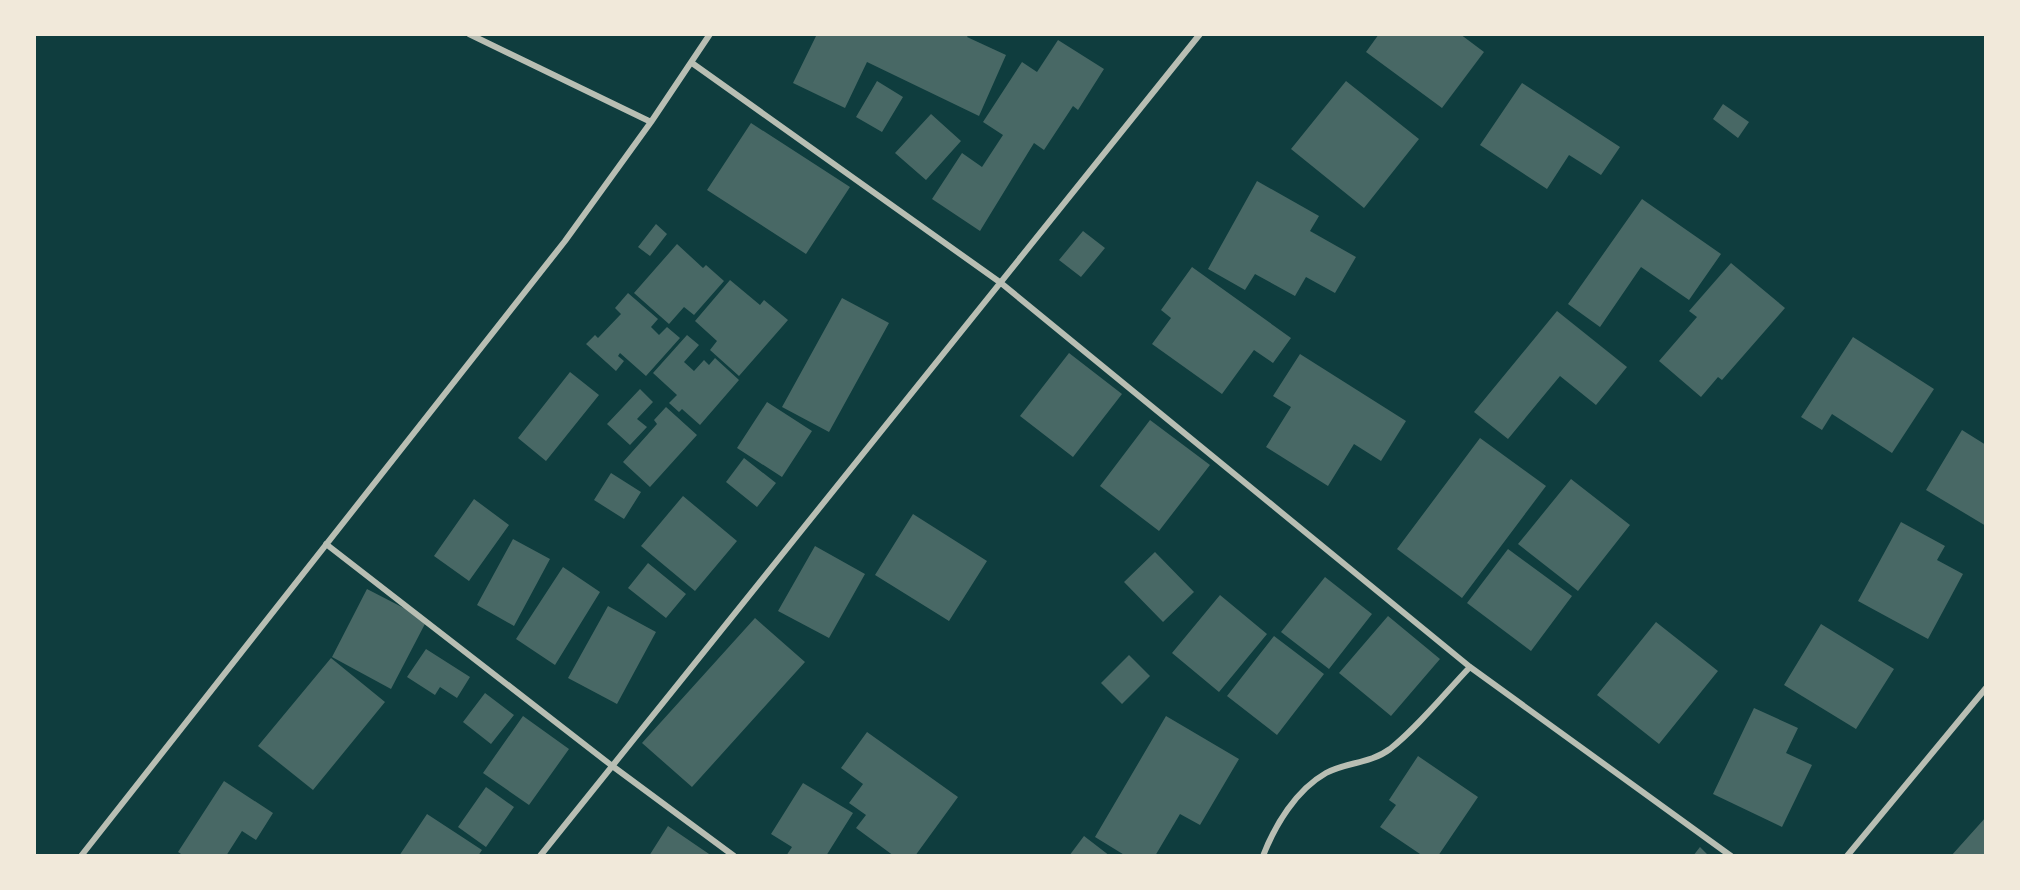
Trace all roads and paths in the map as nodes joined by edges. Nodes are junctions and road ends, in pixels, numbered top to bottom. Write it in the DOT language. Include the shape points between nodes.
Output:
graph roads {
  1 [pos="470,34"];
  2 [pos="710,34"];
  3 [pos="1200,34"];
  4 [pos="692,63"];
  5 [pos="651,122"];
  6 [pos="1001,283"];
  7 [pos="326,544"];
  8 [pos="1470,667"];
  9 [pos="1986,688"];
  10 [pos="611,765"];
  11 [pos="81,855"];
  12 [pos="540,855"];
  13 [pos="734,855"];
  14 [pos="1263,855"];
  15 [pos="1731,855"];
  16 [pos="1847,855"];
  1 -- 5 [label="street"];
  2 -- 4 [label="street"];
  3 -- 6 [label="street"];
  4 -- 5 [label="street"];
  4 -- 6 [label="street"];
  5 -- 7 [label="street" via="558,250"];
  6 -- 8 [label="street"];
  6 -- 10 [label="street"];
  7 -- 10 [label="street"];
  7 -- 11 [label="street"];
  8 -- 14 [label="street" via="1390,748 1365,762 1327,773 1301,792 1271,835"];
  8 -- 15 [label="street"];
  9 -- 16 [label="street"];
  10 -- 12 [label="street"];
  10 -- 13 [label="street"];
}
